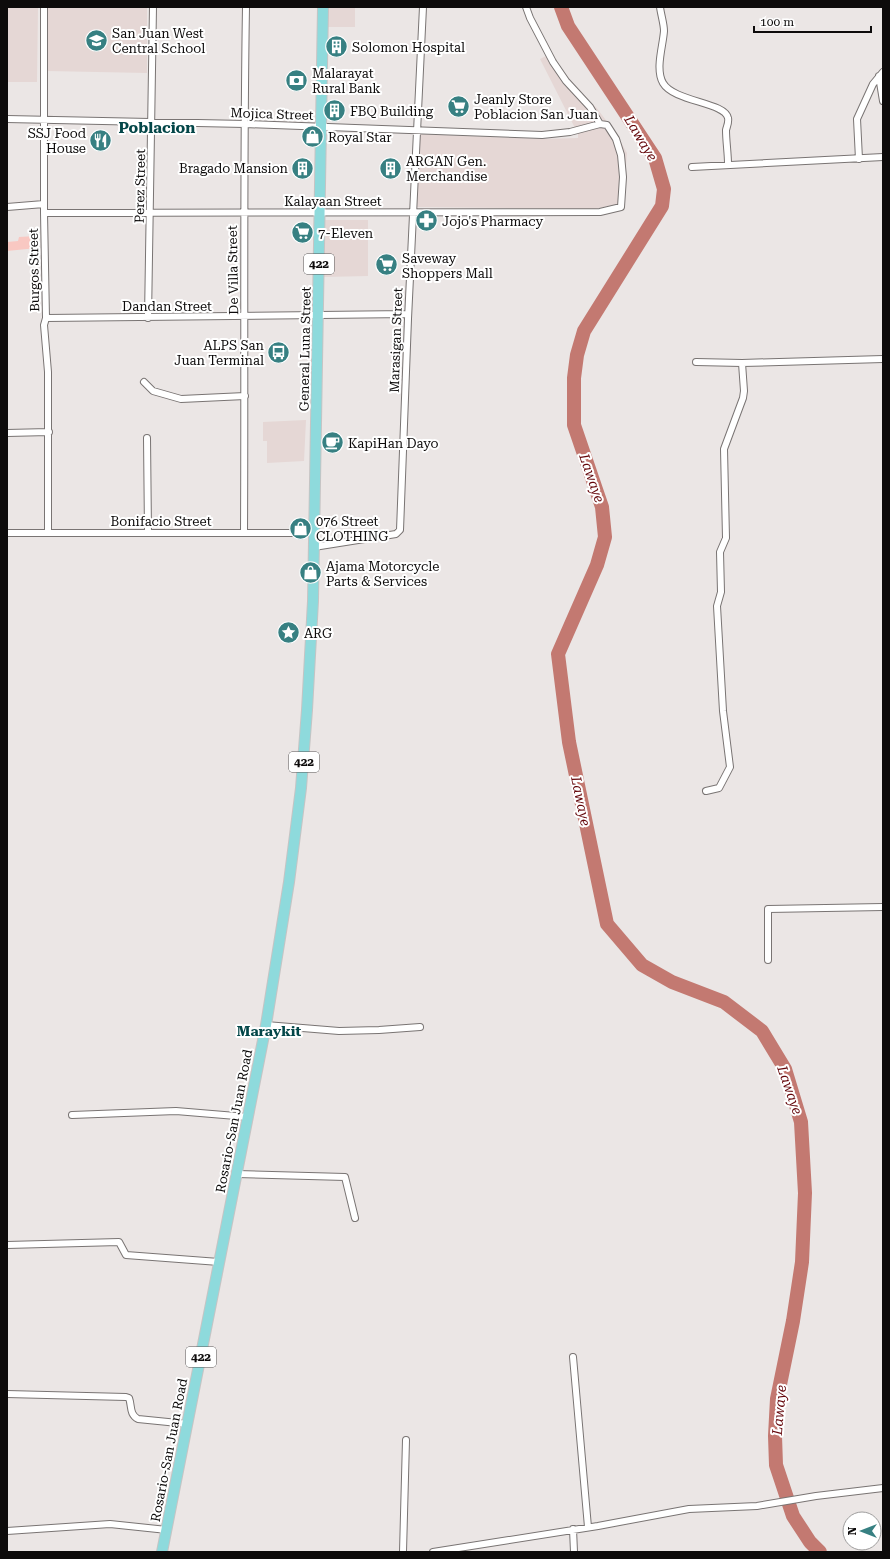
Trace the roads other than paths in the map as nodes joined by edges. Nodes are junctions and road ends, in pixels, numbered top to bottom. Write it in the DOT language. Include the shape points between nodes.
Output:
graph roads {
  1 [pos="44,7"];
  2 [pos="153,7"];
  3 [pos="246,7"];
  4 [pos="322,7"];
  5 [pos="423,7"];
  6 [pos="526,7"];
  7 [pos="660,7"];
  8 [pos="881,74"];
  9 [pos="883,101"];
  10 [pos="7,119"];
  11 [pos="43,120"];
  12 [pos="151,122"];
  13 [pos="245,124"];
  14 [pos="600,124"];
  15 [pos="321,127"];
  16 [pos="417,129"];
  17 [pos="883,157"];
  18 [pos="860,159"];
  19 [pos="728,164"];
  20 [pos="692,167"];
  21 [pos="44,204"];
  22 [pos="7,207"];
  23 [pos="621,207"];
  24 [pos="244,212"];
  25 [pos="413,212"];
  26 [pos="44,213"];
  27 [pos="150,213"];
  28 [pos="319,213"];
  29 [pos="408,314"];
  30 [pos="319,315"];
  31 [pos="245,317"];
  32 [pos="46,318"];
  33 [pos="148,318"];
  34 [pos="883,358"];
  35 [pos="696,362"];
  36 [pos="742,363"];
  37 [pos="144,382"];
  38 [pos="245,396"];
  39 [pos="49,432"];
  40 [pos="7,433"];
  41 [pos="147,438"];
  42 [pos="7,532"];
  43 [pos="48,532"];
  44 [pos="148,532"];
  45 [pos="244,533"];
  46 [pos="315,533"];
  47 [pos="314,547"];
  48 [pos="706,791"];
  49 [pos="883,907"];
  50 [pos="768,960"];
  51 [pos="266,1025"];
  52 [pos="420,1027"];
  53 [pos="72,1115"];
  54 [pos="248,1117"];
  55 [pos="237,1174"];
  56 [pos="354,1218"];
  57 [pos="7,1245"];
  58 [pos="219,1262"];
  59 [pos="573,1356"];
  60 [pos="7,1394"];
  61 [pos="188,1424"];
  62 [pos="406,1440"];
  63 [pos="883,1488"];
  64 [pos="588,1527"];
  65 [pos="573,1529"];
  66 [pos="167,1530"];
  67 [pos="7,1531"];
  68 [pos="441,1551"];
  69 [pos="162,1552"];
  70 [pos="403,1552"];
  71 [pos="433,1552"];
  72 [pos="574,1552"];
  1 -- 11 [label="street, Burgos Street"];
  2 -- 12 [label="street, Perez Street"];
  3 -- 13 [label="street, De Villa Street"];
  4 -- 15 [label="main road, General Luna Street / 422"];
  5 -- 16 [label="street, Marasigan Street"];
  6 -- 14 [label="street" via="553,62 566,81 590,107"];
  7 -- 19 [label="street" via="664,31 660,49 660,72 663,83 671,92 711,105 726,114"];
  8 -- 9 [label="street"];
  8 -- 18 [label="street" via="868,94 857,119"];
  10 -- 11 [label="street, Mojica Street"];
  11 -- 12 [label="street, Mojica Street"];
  11 -- 21 [label="street, Burgos Street"];
  12 -- 13 [label="street, Mojica Street"];
  12 -- 27 [label="street, Perez Street"];
  13 -- 15 [label="street, Mojica Street"];
  13 -- 24 [label="street, De Villa Street"];
  14 -- 16 [label="street, Mojica Street" via="570,132 542,135"];
  14 -- 23 [label="street, Mojica Street" via="607,125 616,139 621,155"];
  15 -- 16 [label="street, Mojica Street"];
  15 -- 28 [label="main road, General Luna Street / 422"];
  16 -- 25 [label="street, Marasigan Street"];
  17 -- 18 [label="street"];
  18 -- 19 [label="street"];
  19 -- 20 [label="street"];
  21 -- 22 [label="street"];
  21 -- 26 [label="street, Burgos Street"];
  23 -- 25 [label="street, Kalayaan Street" via="600,212"];
  24 -- 27 [label="street, Kalayaan Street"];
  24 -- 28 [label="street, Kalayaan Street"];
  24 -- 31 [label="street, De Villa Street"];
  25 -- 28 [label="street, Kalayaan Street"];
  25 -- 29 [label="street, Marasigan Street"];
  26 -- 27 [label="street, Kalayaan Street"];
  26 -- 32 [label="street, Burgos Street"];
  27 -- 33 [label="street, Perez Street"];
  28 -- 30 [label="main road, General Luna Street / 422"];
  29 -- 30 [label="street, Dandan Street"];
  29 -- 47 [label="street, Marasigan Street" via="400,530 396,534"];
  30 -- 31 [label="street, Dandan Street"];
  30 -- 46 [label="main road, General Luna Street / 422"];
  31 -- 33 [label="street, Dandan Street"];
  31 -- 38 [label="street, De Villa Street"];
  32 -- 33 [label="street, Dandan Street"];
  32 -- 39 [label="street, Burgos Street" via="44,325"];
  34 -- 36 [label="street"];
  35 -- 36 [label="street"];
  36 -- 48 [label="street" via="743,398 724,449 726,538 720,552 721,592 717,606 723,711 730,767 719,788"];
  37 -- 38 [label="street" via="153,391 181,400"];
  38 -- 45 [label="street, De Villa Street"];
  39 -- 40 [label="street"];
  39 -- 43 [label="street, Burgos Street"];
  41 -- 44 [label="street"];
  42 -- 43 [label="street, Bonifacio Street"];
  43 -- 44 [label="street, Bonifacio Street"];
  44 -- 45 [label="street, Bonifacio Street"];
  45 -- 46 [label="street, Bonifacio Street"];
  46 -- 47 [label="main road, General Luna Street / 422"];
  47 -- 51 [label="main road, Rosario-San Juan Road / 422" via="312,641 301,788"];
  49 -- 50 [label="street" via="768,909"];
  51 -- 52 [label="street" via="339,1031"];
  51 -- 54 [label="main road, Rosario-San Juan Road / 422"];
  53 -- 54 [label="street" via="176,1111"];
  54 -- 55 [label="main road, Rosario-San Juan Road / 422"];
  55 -- 56 [label="street" via="344,1177"];
  55 -- 58 [label="main road, Rosario-San Juan Road / 422"];
  57 -- 58 [label="street" via="120,1242 126,1255"];
  58 -- 61 [label="main road, Rosario-San Juan Road / 422"];
  59 -- 64 [label="street"];
  60 -- 61 [label="street" via="126,1397 129,1398 134,1417 138,1419"];
  61 -- 66 [label="main road, Rosario-San Juan Road / 422"];
  62 -- 70 [label="street"];
  63 -- 64 [label="street" via="757,1506 689,1508"];
  64 -- 65 [label="street"];
  65 -- 68 [label="street"];
  65 -- 72 [label="street"];
  66 -- 67 [label="street" via="110,1524"];
  66 -- 69 [label="main road, Rosario-San Juan Road / 422"];
  68 -- 71 [label="street"];
}
